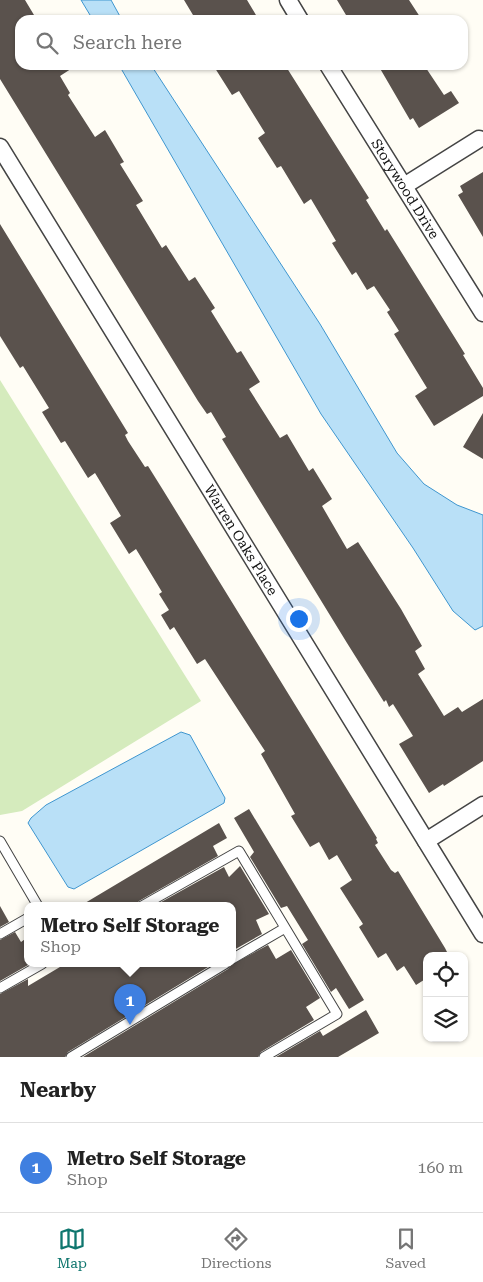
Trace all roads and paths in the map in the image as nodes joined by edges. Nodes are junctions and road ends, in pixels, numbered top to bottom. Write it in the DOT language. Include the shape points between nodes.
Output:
graph roads {
  1 [pos="288,0"];
  2 [pos="297,15"];
  3 [pos="331,70"];
  4 [pos="479,139"];
  5 [pos="0,147"];
  6 [pos="404,186"];
  7 [pos="483,314"];
  8 [pos="483,805"];
  9 [pos="426,840"];
  10 [pos="0,841"];
  11 [pos="36,902"];
  12 [pos="149,902"];
  13 [pos="24,920"];
  14 [pos="285,928"];
  15 [pos="0,934"];
  16 [pos="483,934"];
  17 [pos="236,958"];
  18 [pos="37,967"];
  19 [pos="221,967"];
  20 [pos="0,988"];
  21 [pos="71,1057"];
  22 [pos="264,1057"];
  1 -- 2 [label="street"];
  3 -- 6 [label="street, Storywood Drive"];
  4 -- 6 [label="street"];
  5 -- 9 [label="street, Warren Oaks Place"];
  6 -- 7 [label="street, Storywood Drive"];
  8 -- 9 [label="street"];
  9 -- 16 [label="street, Warren Oaks Place"];
  10 -- 11 [label="lane"];
  12 -- 14 [label="lane" via="239,851"];
  13 -- 15 [label="lane"];
  14 -- 17 [label="lane"];
  14 -- 22 [label="lane" via="337,1014"];
  18 -- 20 [label="lane"];
  19 -- 21 [label="lane"];
}
